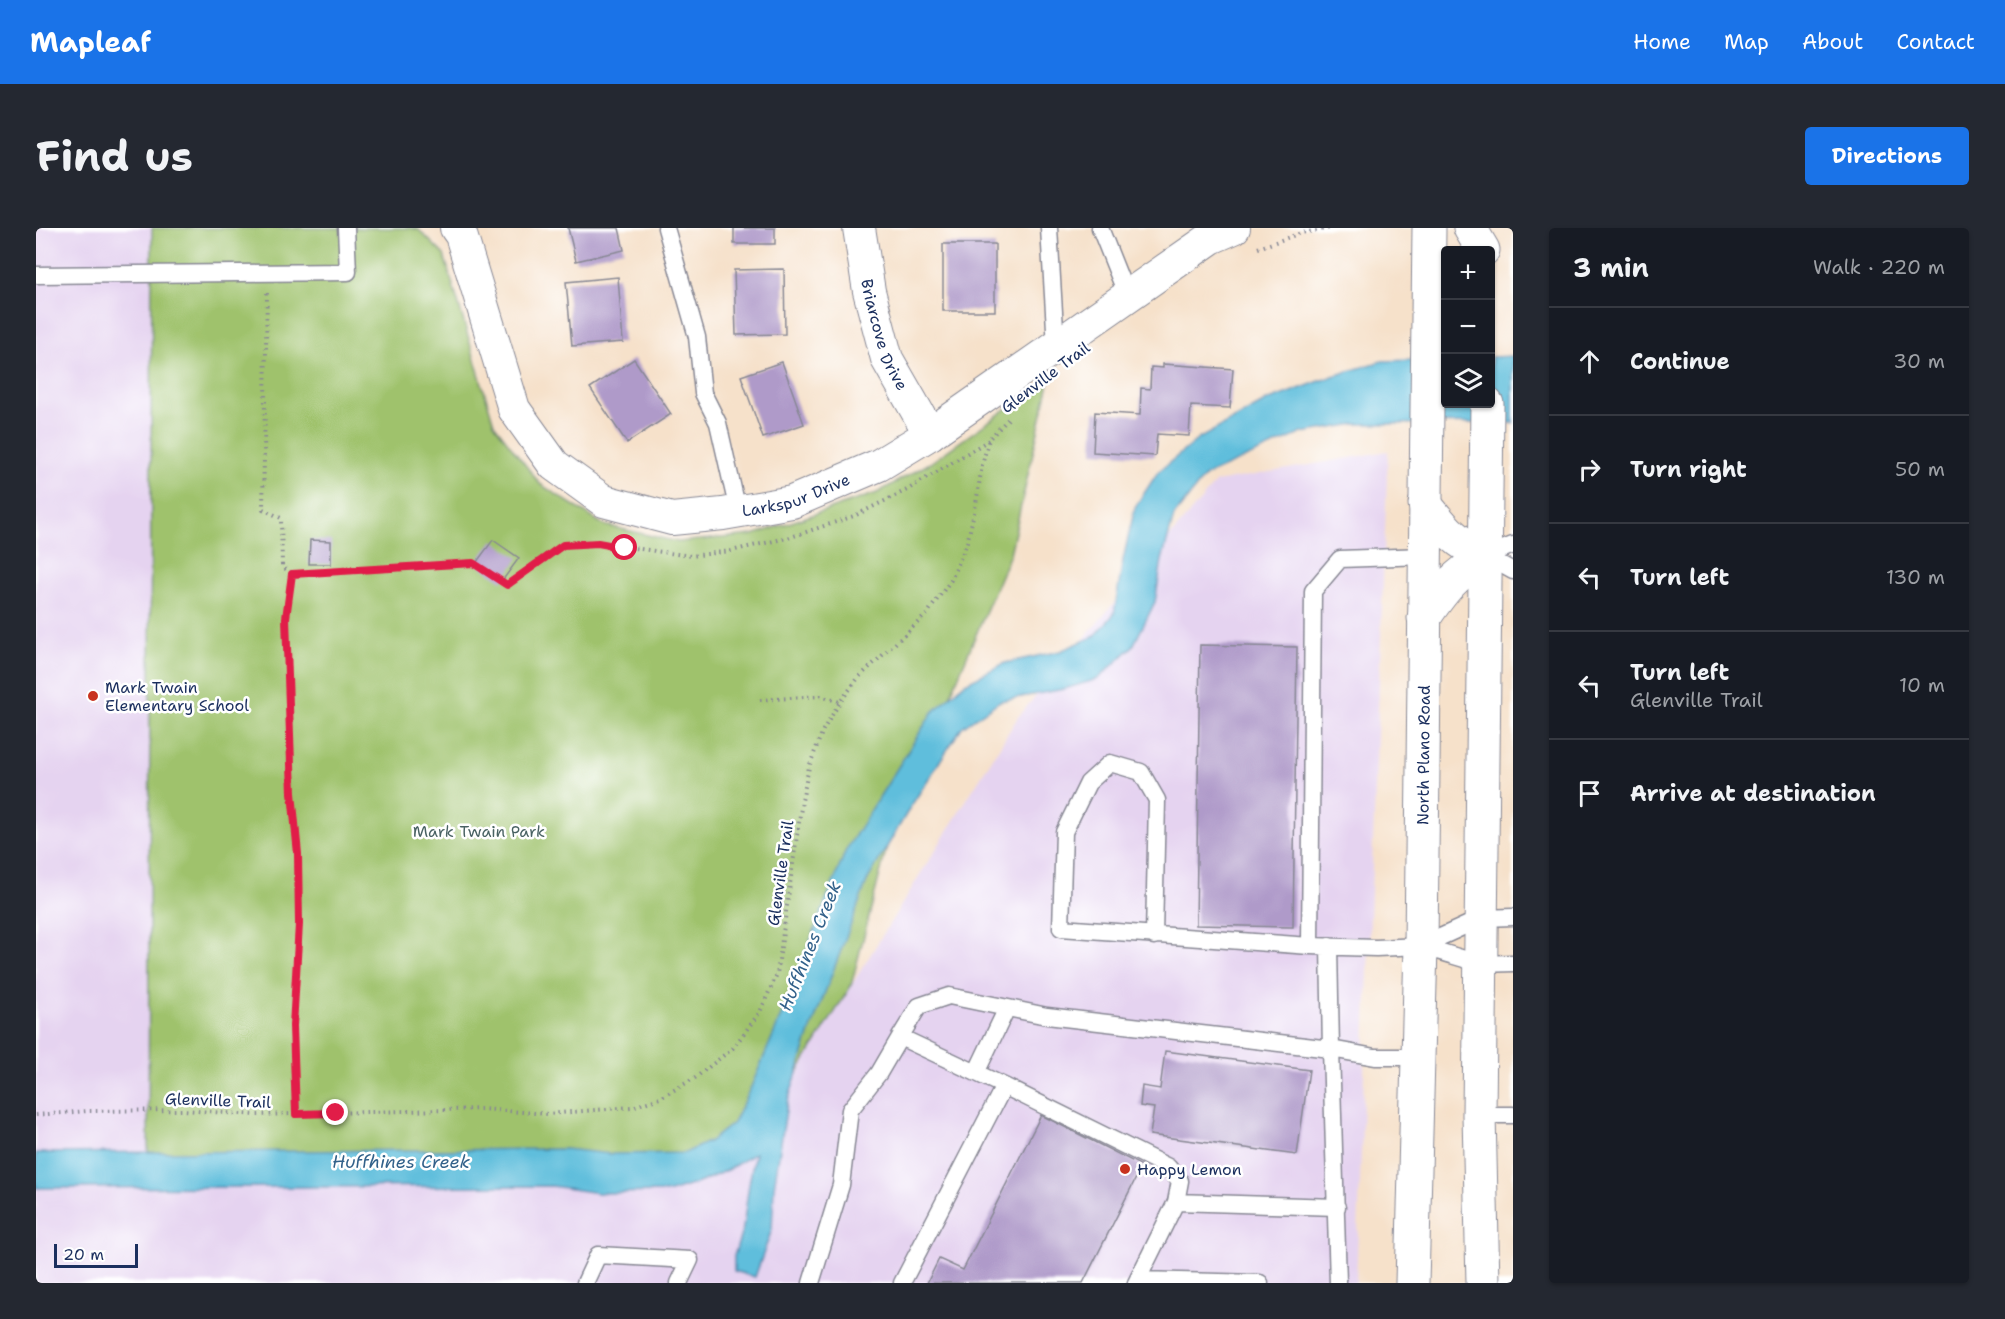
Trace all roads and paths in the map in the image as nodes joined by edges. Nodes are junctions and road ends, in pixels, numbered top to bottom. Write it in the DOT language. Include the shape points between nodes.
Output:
graph roads {
  1 [pos="346,228"];
  2 [pos="456,228"];
  3 [pos="666,228"];
  4 [pos="859,228"];
  5 [pos="1049,228"];
  6 [pos="1100,228"];
  7 [pos="1332,228"];
  8 [pos="1429,228"];
  9 [pos="1470,228"];
  10 [pos="1490,228"];
  11 [pos="1244,238"];
  12 [pos="1481,246"];
  13 [pos="1489,246"];
  14 [pos="267,273"];
  15 [pos="36,275"];
  16 [pos="1127,296"];
  17 [pos="1056,346"];
  18 [pos="1487,408"];
  19 [pos="1015,414"];
  20 [pos="930,434"];
  21 [pos="1425,504"];
  22 [pos="738,511"];
  23 [pos="625,548"];
  24 [pos="1425,556"];
  25 [pos="1504,558"];
  26 [pos="292,574"];
  27 [pos="1424,618"];
  28 [pos="760,700"];
  29 [pos="840,702"];
  30 [pos="1497,917"];
  31 [pos="1154,936"];
  32 [pos="1310,946"];
  33 [pos="1329,946"];
  34 [pos="1421,946"];
  35 [pos="1513,963"];
  36 [pos="1481,964"];
  37 [pos="1007,1008"];
  38 [pos="900,1037"];
  39 [pos="1331,1049"];
  40 [pos="1419,1057"];
  41 [pos="976,1073"];
  42 [pos="1004,1086"];
  43 [pos="296,1114"];
  44 [pos="36,1115"];
  45 [pos="1479,1115"];
  46 [pos="1513,1115"];
  47 [pos="1176,1202"];
  48 [pos="1337,1207"];
  49 [pos="1137,1281"];
  50 [pos="585,1283"];
  51 [pos="679,1283"];
  52 [pos="811,1283"];
  53 [pos="902,1283"];
  54 [pos="1260,1283"];
  55 [pos="1338,1283"];
  56 [pos="1412,1283"];
  57 [pos="1483,1283"];
  1 -- 14 [label="lane" via="348,272"];
  2 -- 22 [label="street, Larkspur Drive" via="514,408 554,465 604,501 672,519"];
  3 -- 22 [label="lane" via="695,328 704,393 718,423"];
  4 -- 20 [label="street, Briarcove Drive" via="869,291 887,359"];
  5 -- 17 [label="lane"];
  6 -- 16 [label="lane"];
  7 -- 11 [label="path"];
  8 -- 21 [label="main road, North Plano Road"];
  9 -- 12 [label="main road"];
  10 -- 13 [label="main road"];
  11 -- 16 [label="street, Larkspur Drive" via="1211,238"];
  14 -- 15 [label="lane"];
  14 -- 26 [label="path" via="263,508 281,518 282,566"];
  16 -- 17 [label="street, Larkspur Drive"];
  17 -- 20 [label="street, Larkspur Drive"];
  18 -- 25 [label="main road" via="1486,447"];
  19 -- 29 [label="path, Glenville Trail" via="989,439 967,543 951,580 927,614 859,677"];
  20 -- 22 [label="street, Larkspur Drive" via="879,465 792,502"];
  21 -- 24 [label="main road, North Plano Road"];
  21 -- 25 [label="main road" via="1459,543"];
  23 -- 26 [label="path" via="598,543 563,545 507,585 473,563"];
  24 -- 27 [label="main road, North Plano Road"];
  24 -- 32 [label="lane" via="1340,559 1313,591"];
  25 -- 27 [label="main road" via="1465,570 1445,587"];
  25 -- 30 [label="main road"];
  26 -- 43 [label="path" via="286,618 298,854 299,924 293,1026"];
  27 -- 34 [label="main road, North Plano Road"];
  28 -- 29 [label="path" via="820,696"];
  29 -- 43 [label="path, Glenville Trail" via="809,767 777,974 760,1012 733,1048 695,1077 660,1098 632,1107 548,1114 482,1109"];
  30 -- 34 [label="lane"];
  30 -- 36 [label="main road"];
  31 -- 31 [label="lane" via="1157,800 1141,772 1110,763 1088,783 1064,832 1061,928"];
  31 -- 32 [label="lane"];
  32 -- 33 [label="lane"];
  33 -- 34 [label="lane"];
  33 -- 39 [label="lane"];
  34 -- 36 [label="lane"];
  34 -- 40 [label="main road, North Plano Road"];
  35 -- 36 [label="lane"];
  36 -- 45 [label="main road"];
  37 -- 38 [label="lane" via="949,996 919,1006"];
  37 -- 39 [label="lane"];
  37 -- 41 [label="lane"];
  38 -- 41 [label="lane"];
  38 -- 52 [label="lane" via="879,1073 850,1110 841,1185"];
  39 -- 40 [label="lane" via="1375,1057"];
  39 -- 48 [label="lane"];
  40 -- 56 [label="main road, North Plano Road"];
  41 -- 42 [label="lane"];
  42 -- 47 [label="lane" via="1168,1167 1180,1181"];
  42 -- 53 [label="lane"];
  43 -- 44 [label="path, Glenville Trail" via="183,1110"];
  45 -- 46 [label="lane"];
  45 -- 57 [label="main road"];
  47 -- 48 [label="lane"];
  47 -- 49 [label="lane"];
  48 -- 55 [label="lane"];
  49 -- 54 [label="lane"];
  50 -- 51 [label="lane" via="598,1255 690,1260"];
}
